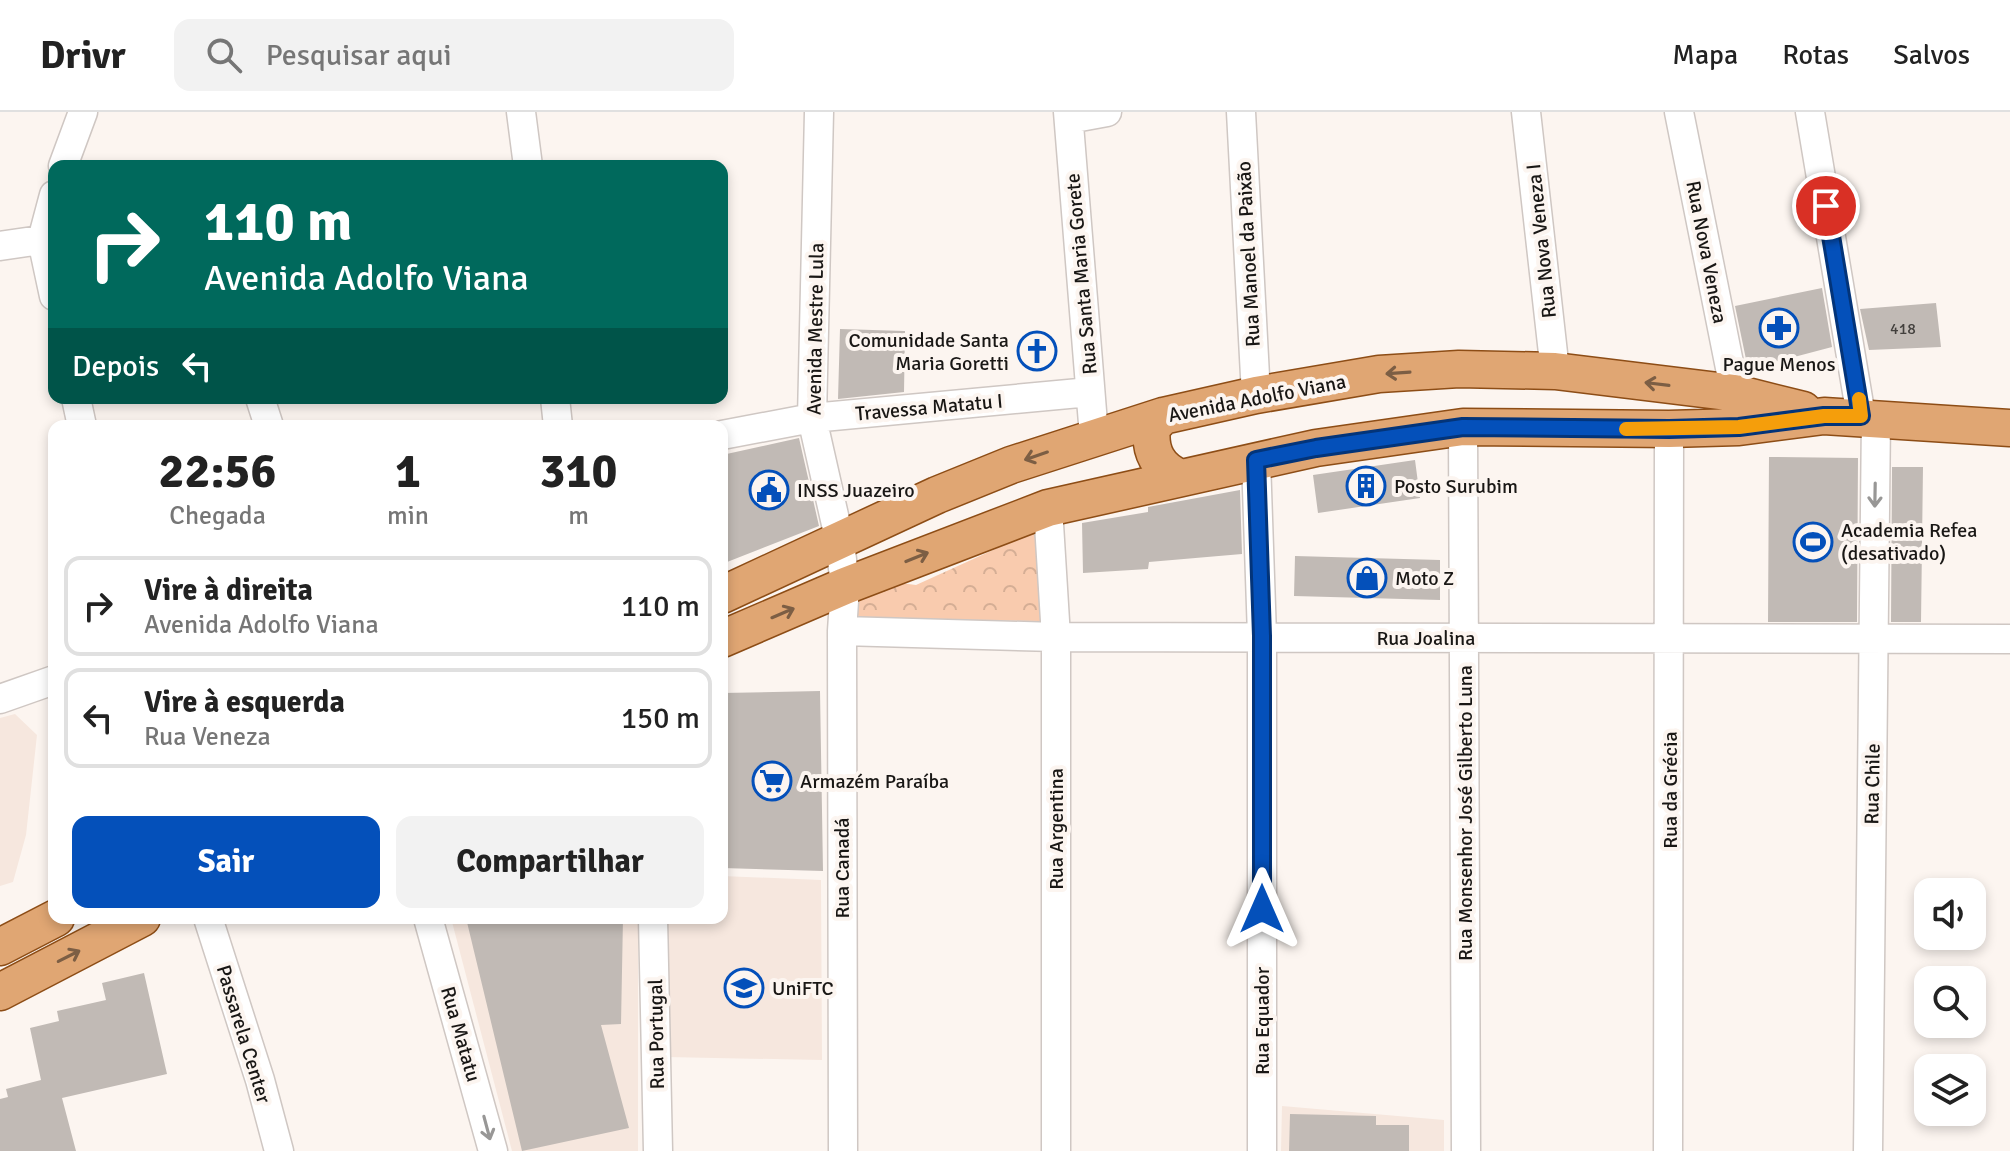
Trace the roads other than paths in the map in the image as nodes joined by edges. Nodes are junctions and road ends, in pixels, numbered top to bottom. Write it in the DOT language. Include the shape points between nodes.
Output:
graph roads {
  1 [pos="83,112"];
  2 [pos="521,112"];
  3 [pos="819,112"];
  4 [pos="1107,112"];
  5 [pos="1241,112"];
  6 [pos="1526,112"];
  7 [pos="1679,112"];
  8 [pos="1810,112"];
  9 [pos="1068,115"];
  10 [pos="65,160"];
  11 [pos="527,160"];
  12 [pos="48,239"];
  13 [pos="0,246"];
  14 [pos="1570,373"];
  15 [pos="1090,392"];
  16 [pos="1735,393"];
  17 [pos="1256,395"];
  18 [pos="1163,416"];
  19 [pos="1824,416"];
  20 [pos="1869,417"];
  21 [pos="812,418"];
  22 [pos="1463,427"];
  23 [pos="1569,428"];
  24 [pos="2010,428"];
  25 [pos="1669,429"];
  26 [pos="728,434"];
  27 [pos="1094,436"];
  28 [pos="1256,460"];
  29 [pos="1181,478"];
  30 [pos="1048,508"];
  31 [pos="840,542"];
  32 [pos="845,586"];
  33 [pos="728,592"];
  34 [pos="842,631"];
  35 [pos="728,636"];
  36 [pos="1262,636"];
  37 [pos="1056,637"];
  38 [pos="1670,637"];
  39 [pos="1464,638"];
  40 [pos="1873,639"];
  41 [pos="2010,639"];
  42 [pos="48,682"];
  43 [pos="0,699"];
  44 [pos="48,922"];
  45 [pos="130,924"];
  46 [pos="210,924"];
  47 [pos="430,924"];
  48 [pos="653,924"];
  49 [pos="0,947"];
  50 [pos="0,992"];
  51 [pos="279,1151"];
  52 [pos="493,1151"];
  53 [pos="658,1151"];
  54 [pos="843,1151"];
  55 [pos="1056,1151"];
  56 [pos="1262,1151"];
  57 [pos="1466,1151"];
  58 [pos="1668,1151"];
  59 [pos="1868,1151"];
  1 -- 10 [label="street"];
  2 -- 11 [label="street"];
  3 -- 21 [label="street, Avenida Mestre Lula"];
  4 -- 9 [label="street"];
  5 -- 17 [label="street, Rua Manoel da Paixão"];
  6 -- 14 [label="street, Rua Nova Veneza I"];
  7 -- 16 [label="street, Rua Nova Veneza"];
  8 -- 20 [label="street, Rua Chile"];
  9 -- 15 [label="street, Rua Santa Maria Gorete"];
  12 -- 13 [label="street"];
  16 -- 14 [label="main road, Avenida Adolfo Viana, one-way"];
  14 -- 17 [label="main road, Avenida Adolfo Viana, one-way" via="1459,369 1379,374"];
  14 -- 23 [label="main road" via="1597,395 1588,419"];
  15 -- 21 [label="street, Travessa Matatu I"];
  15 -- 27 [label="street, Rua Santa Maria Gorete"];
  16 -- 19 [label="main road, Avenida Adolfo Viana"];
  17 -- 18 [label="main road, Avenida Adolfo Viana"];
  18 -- 27 [label="main road, Avenida Adolfo Viana"];
  18 -- 29 [label="main road" via="1152,427 1153,452 1160,466"];
  19 -- 20 [label="main road, Avenida Adolfo Viana"];
  19 -- 25 [label="main road, Avenida Adolfo Viana"];
  20 -- 24 [label="main road, Avenida Adolfo Viana"];
  20 -- 40 [label="street, Rua Chile, one-way"];
  21 -- 26 [label="street, Travessa Matatu I"];
  21 -- 31 [label="street, Avenida Mestre Lula"];
  22 -- 23 [label="main road, Avenida Adolfo Viana"];
  22 -- 28 [label="main road, Avenida Adolfo Viana"];
  22 -- 39 [label="street, Rua Monsenhor José Gilberto Luna"];
  23 -- 25 [label="main road, Avenida Adolfo Viana"];
  25 -- 38 [label="street, Rua da Grécia"];
  27 -- 31 [label="main road, Avenida Adolfo Viana, one-way" via="937,495"];
  28 -- 29 [label="main road, Avenida Adolfo Viana"];
  28 -- 36 [label="street, Rua Equador"];
  29 -- 30 [label="main road, Avenida Adolfo Viana"];
  32 -- 30 [label="main road, Avenida Adolfo Viana, one-way"];
  30 -- 37 [label="street, Rua Argentina"];
  31 -- 32 [label="street, Avenida Mestre Lula"];
  31 -- 33 [label="main road, Avenida Adolfo Viana"];
  32 -- 34 [label="street, Rua Canadá"];
  35 -- 32 [label="main road, Avenida Adolfo Viana, one-way"];
  34 -- 37 [label="street, Rua Joalina"];
  34 -- 54 [label="street, Rua Canadá"];
  36 -- 37 [label="street, Rua Joalina"];
  36 -- 39 [label="street, Rua Joalina"];
  36 -- 56 [label="street, Rua Equador"];
  37 -- 55 [label="street, Rua Argentina"];
  38 -- 39 [label="street, Rua Joalina"];
  38 -- 40 [label="street, Rua Joalina"];
  38 -- 58 [label="street, Rua da Grécia"];
  39 -- 57 [label="street, Rua Monsenhor José Gilberto Luna"];
  40 -- 41 [label="street, Rua Joalina"];
  40 -- 59 [label="street, Rua Chile"];
  42 -- 43 [label="street"];
  44 -- 49 [label="main road"];
  50 -- 45 [label="main road, one-way"];
  46 -- 51 [label="street, Passarela Center"];
  47 -- 52 [label="street, Rua Matatu, one-way"];
  48 -- 53 [label="street, Rua Portugal"];
}
